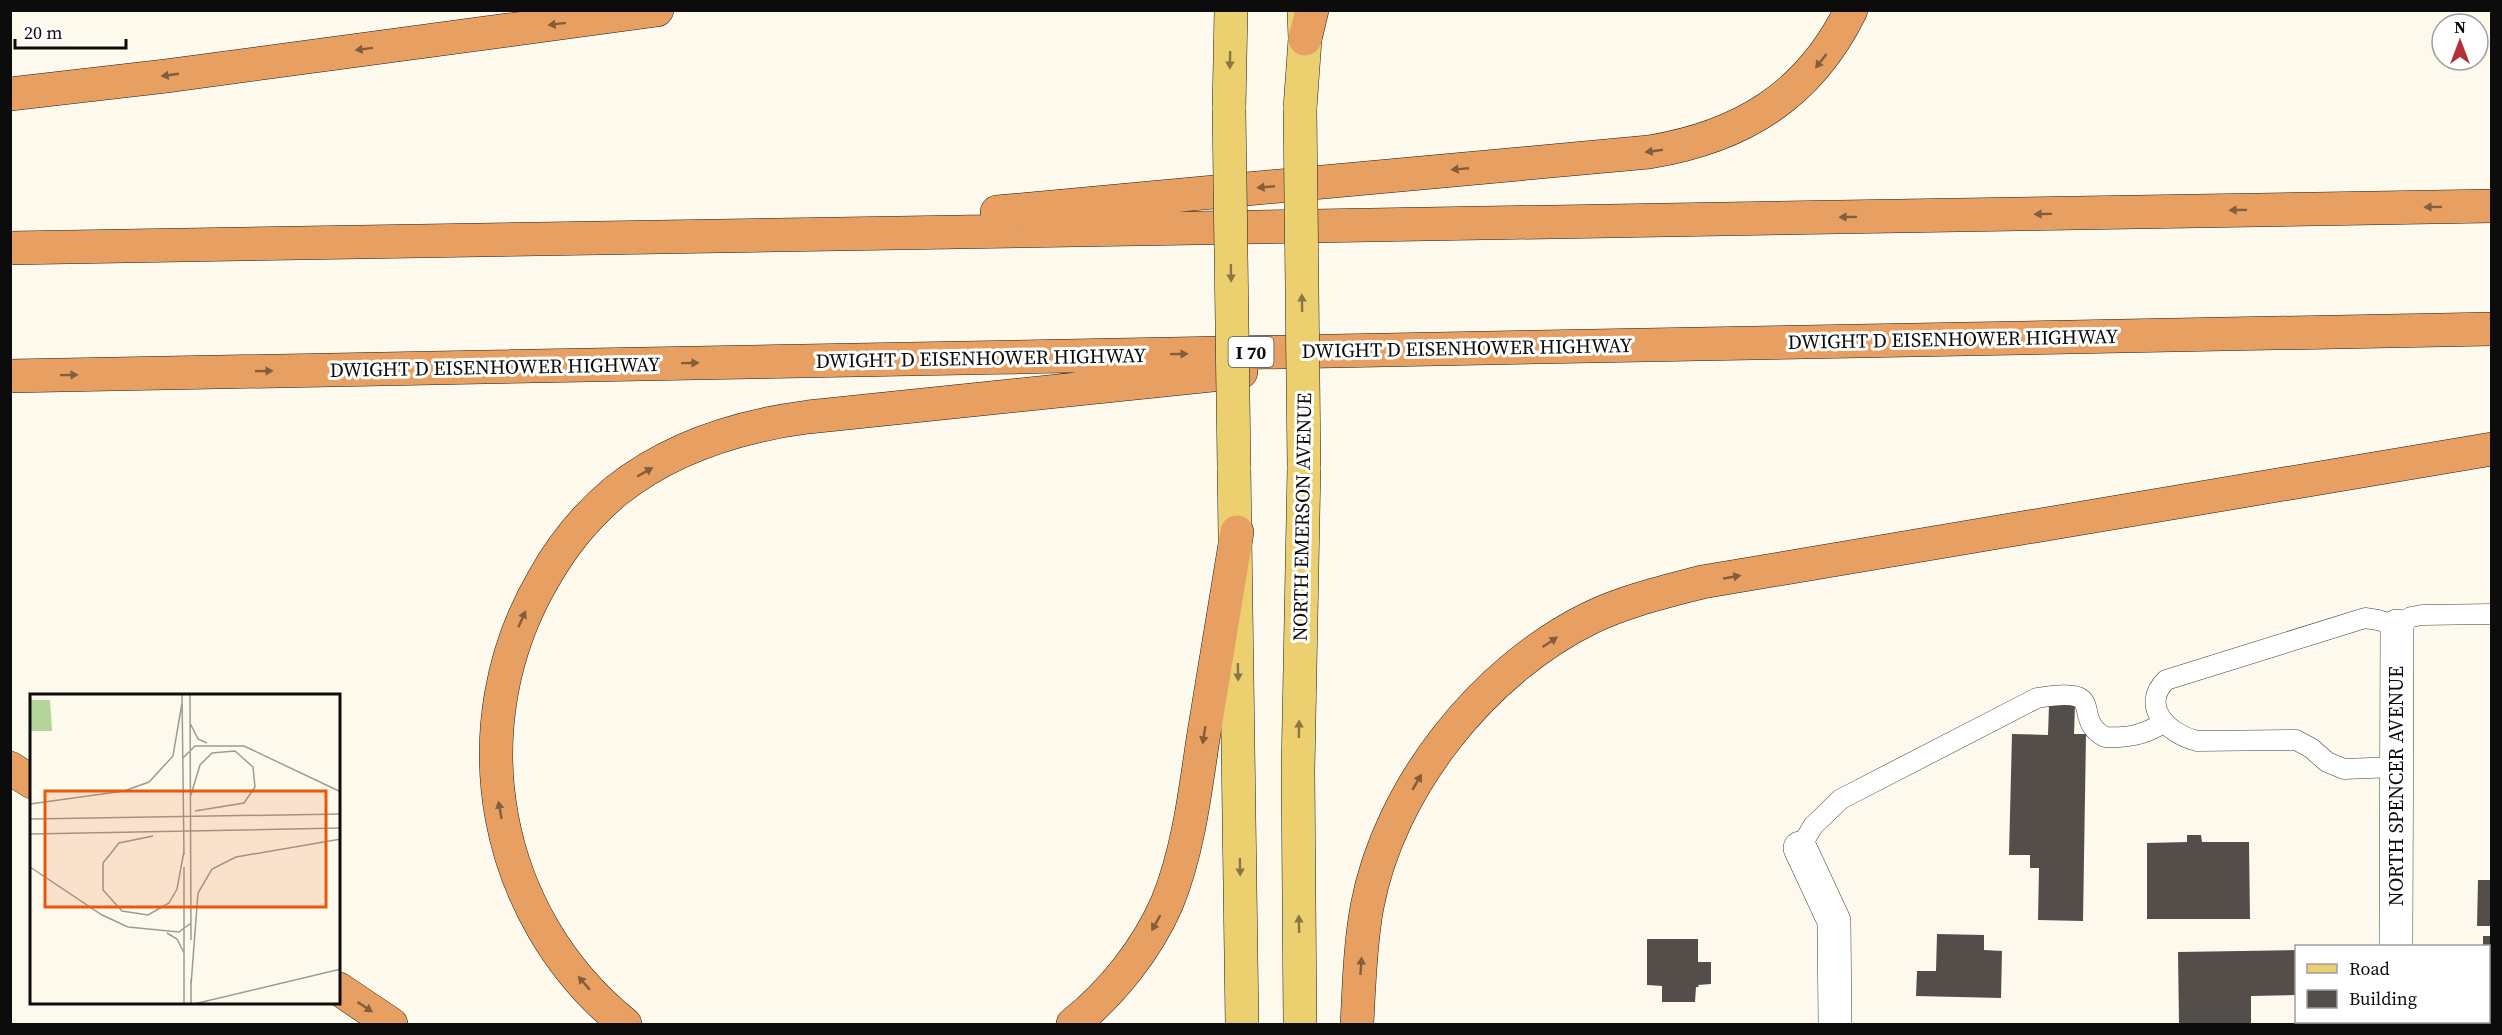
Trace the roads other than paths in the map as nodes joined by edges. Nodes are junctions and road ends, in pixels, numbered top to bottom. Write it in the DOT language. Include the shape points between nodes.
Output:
graph roads {
  1 [pos="657,10"];
  2 [pos="1231,10"];
  3 [pos="1851,10"];
  4 [pos="1307,20"];
  5 [pos="10,94"];
  6 [pos="2492,206"];
  7 [pos="736,236"];
  8 [pos="10,248"];
  9 [pos="2492,329"];
  10 [pos="1461,348"];
  11 [pos="10,376"];
  12 [pos="2492,449"];
  13 [pos="1237,532"];
  14 [pos="2492,614"];
  15 [pos="2397,626"];
  16 [pos="2163,723"];
  17 [pos="2396,767"];
  18 [pos="10,768"];
  19 [pos="30,781"];
  20 [pos="1800,848"];
  21 [pos="2396,945"];
  22 [pos="340,990"];
  23 [pos="391,1024"];
  24 [pos="625,1024"];
  25 [pos="1073,1024"];
  26 [pos="1242,1024"];
  27 [pos="1300,1024"];
  28 [pos="1357,1024"];
  29 [pos="1834,1024"];
  1 -- 5 [label="highway, one-way"];
  2 -- 13 [label="main road, one-way, bridge" via="1228,109"];
  3 -- 7 [label="highway, one-way" via="1833,45 1789,93 1730,131 1680,147"];
  27 -- 4 [label="main road, NORTH EMERSON AVENUE, one-way, bridge" via="1298,770 1304,467 1299,108"];
  6 -- 7 [label="highway, one-way"];
  7 -- 8 [label="highway"];
  9 -- 10 [label="highway, DWIGHT D EISENHOWER HIGHWAY / I 70"];
  11 -- 10 [label="highway, DWIGHT D EISENHOWER HIGHWAY / I 70, one-way"];
  24 -- 10 [label="highway, one-way" via="569,966 529,903 504,831 495,762 498,711 507,661 525,612 567,544 615,492 661,462 719,435 780,421"];
  28 -- 12 [label="highway, one-way" via="1367,906 1386,844 1416,782 1449,736 1515,667 1590,618 1702,582"];
  13 -- 25 [label="highway, one-way" via="1192,810 1167,903 1122,974"];
  13 -- 26 [label="main road, one-way"];
  14 -- 15 [label="lane" via="2411,616"];
  15 -- 16 [label="lane" via="2365,618 2166,680 2157,696"];
  15 -- 17 [label="street, NORTH SPENCER AVENUE"];
  16 -- 17 [label="lane" via="2182,737 2197,741 2296,740 2344,769"];
  16 -- 20 [label="lane" via="2134,736 2105,737 2092,726 2087,704 2078,696 2037,698 1841,799 1818,820"];
  17 -- 21 [label="street, NORTH SPENCER AVENUE"];
  18 -- 19 [label="highway"];
  20 -- 29 [label="street" via="1834,921"];
  22 -- 23 [label="highway, one-way"];
}
